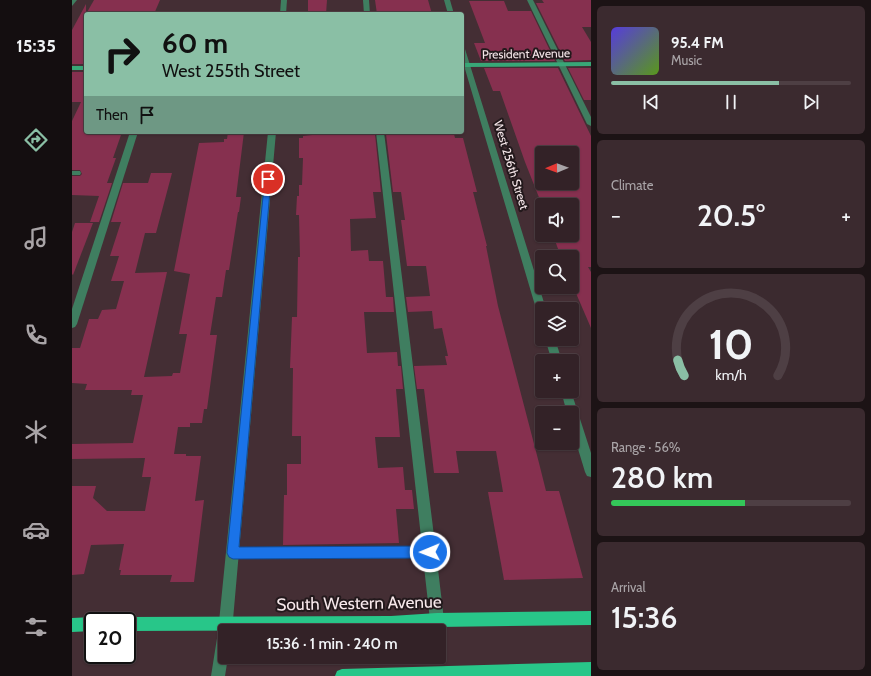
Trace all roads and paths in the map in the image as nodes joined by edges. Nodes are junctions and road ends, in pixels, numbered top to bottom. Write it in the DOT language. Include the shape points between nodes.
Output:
graph roads {
  1 [pos="74,0"];
  2 [pos="284,0"];
  3 [pos="366,0"];
  4 [pos="447,0"];
  5 [pos="530,0"];
  6 [pos="72,4"];
  7 [pos="283,12"];
  8 [pos="367,12"];
  9 [pos="450,12"];
  10 [pos="561,64"];
  11 [pos="591,64"];
  12 [pos="464,65"];
  13 [pos="72,68"];
  14 [pos="84,68"];
  15 [pos="591,124"];
  16 [pos="133,134"];
  17 [pos="272,134"];
  18 [pos="380,134"];
  19 [pos="539,302"];
  20 [pos="72,324"];
  21 [pos="568,398"];
  22 [pos="591,472"];
  23 [pos="430,552"];
  24 [pos="233,553"];
  25 [pos="591,618"];
  26 [pos="437,620"];
  27 [pos="84,624"];
  28 [pos="136,624"];
  29 [pos="226,624"];
  30 [pos="344,624"];
  31 [pos="72,625"];
  32 [pos="218,629"];
  33 [pos="220,664"];
  34 [pos="591,669"];
  35 [pos="444,675"];
  36 [pos="218,676"];
  37 [pos="342,676"];
  1 -- 6 [label="street"];
  2 -- 7 [label="street"];
  3 -- 8 [label="street"];
  4 -- 9 [label="street"];
  5 -- 10 [label="street"];
  10 -- 11 [label="street, President Avenue"];
  10 -- 12 [label="street, President Avenue"];
  10 -- 15 [label="street"];
  12 -- 19 [label="street, West 256th Street"];
  13 -- 14 [label="street"];
  16 -- 20 [label="street"];
  17 -- 24 [label="street"];
  18 -- 23 [label="street"];
  21 -- 22 [label="street"];
  23 -- 24 [label="street"];
  23 -- 26 [label="street"];
  24 -- 29 [label="street"];
  25 -- 26 [label="main road, South Western Avenue"];
  26 -- 30 [label="main road, South Western Avenue"];
  27 -- 31 [label="main road"];
  28 -- 32 [label="main road, South Western Avenue"];
  33 -- 36 [label="street"];
  34 -- 35 [label="main road"];
  35 -- 37 [label="main road"];
}
